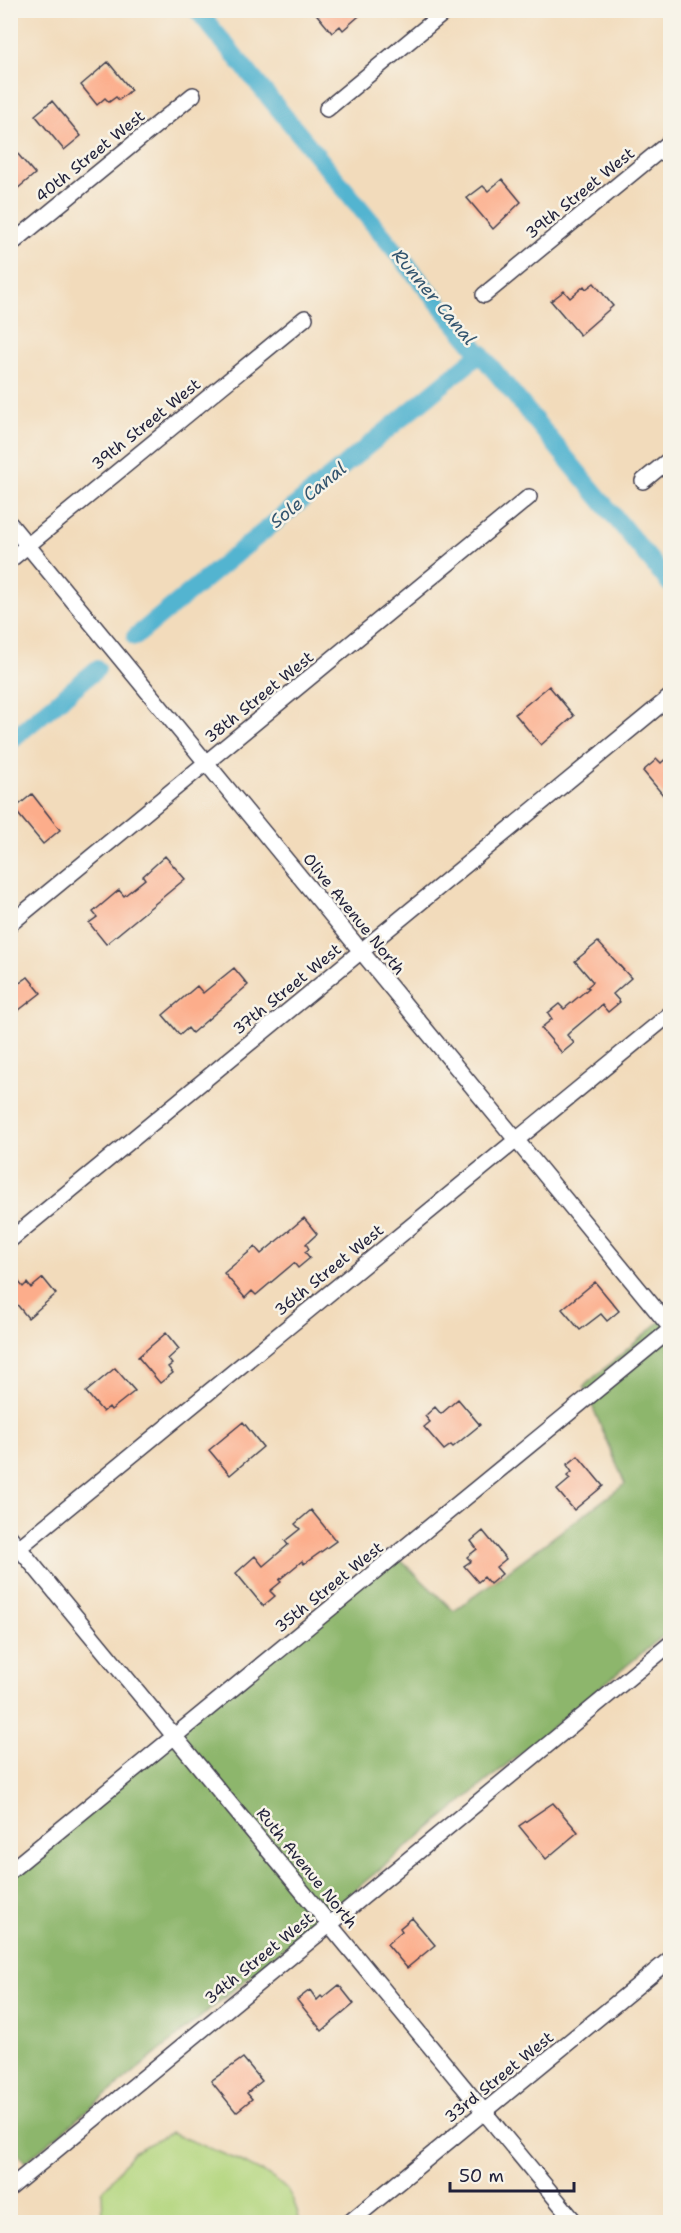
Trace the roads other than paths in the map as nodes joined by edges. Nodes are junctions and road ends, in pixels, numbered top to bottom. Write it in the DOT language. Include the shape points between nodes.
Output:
graph roads {
  1 [pos="447,10"];
  2 [pos="193,95"];
  3 [pos="327,109"];
  4 [pos="670,142"];
  5 [pos="10,245"];
  6 [pos="484,295"];
  7 [pos="305,318"];
  8 [pos="670,459"];
  9 [pos="643,481"];
  10 [pos="529,497"];
  11 [pos="10,524"];
  12 [pos="28,545"];
  13 [pos="10,560"];
  14 [pos="670,698"];
  15 [pos="206,762"];
  16 [pos="10,924"];
  17 [pos="362,951"];
  18 [pos="670,1014"];
  19 [pos="518,1140"];
  20 [pos="10,1240"];
  21 [pos="670,1328"];
  22 [pos="13,1547"];
  23 [pos="670,1644"];
  24 [pos="175,1736"];
  25 [pos="10,1871"];
  26 [pos="329,1924"];
  27 [pos="670,1959"];
  28 [pos="484,2112"];
  29 [pos="10,2188"];
  30 [pos="350,2223"];
  31 [pos="575,2223"];
  1 -- 3 [label="street"];
  2 -- 5 [label="street, 40th Street West"];
  4 -- 6 [label="street, 39th Street West"];
  7 -- 12 [label="street, 39th Street West"];
  8 -- 9 [label="street"];
  10 -- 15 [label="street, 38th Street West"];
  11 -- 12 [label="street, Olive Avenue North"];
  12 -- 13 [label="street, 39th Street West"];
  12 -- 15 [label="street, Olive Avenue North"];
  14 -- 17 [label="street, 37th Street West"];
  15 -- 16 [label="street, 38th Street West"];
  15 -- 17 [label="street, Olive Avenue North"];
  17 -- 19 [label="street, Olive Avenue North"];
  17 -- 20 [label="street, 37th Street West"];
  18 -- 19 [label="street, 36th Street West"];
  19 -- 21 [label="street, Olive Avenue North"];
  19 -- 22 [label="street, 36th Street West"];
  21 -- 24 [label="street, 35th Street West"];
  22 -- 24 [label="street, Ruth Avenue North"];
  23 -- 26 [label="street, 34th Street West"];
  24 -- 25 [label="street, 35th Street West"];
  24 -- 26 [label="street, Ruth Avenue North"];
  26 -- 28 [label="street, Ruth Avenue North"];
  26 -- 29 [label="street, 34th Street West"];
  27 -- 28 [label="street, 33rd Street West"];
  28 -- 30 [label="street, 33rd Street West"];
  28 -- 31 [label="street, Ruth Avenue North"];
}
